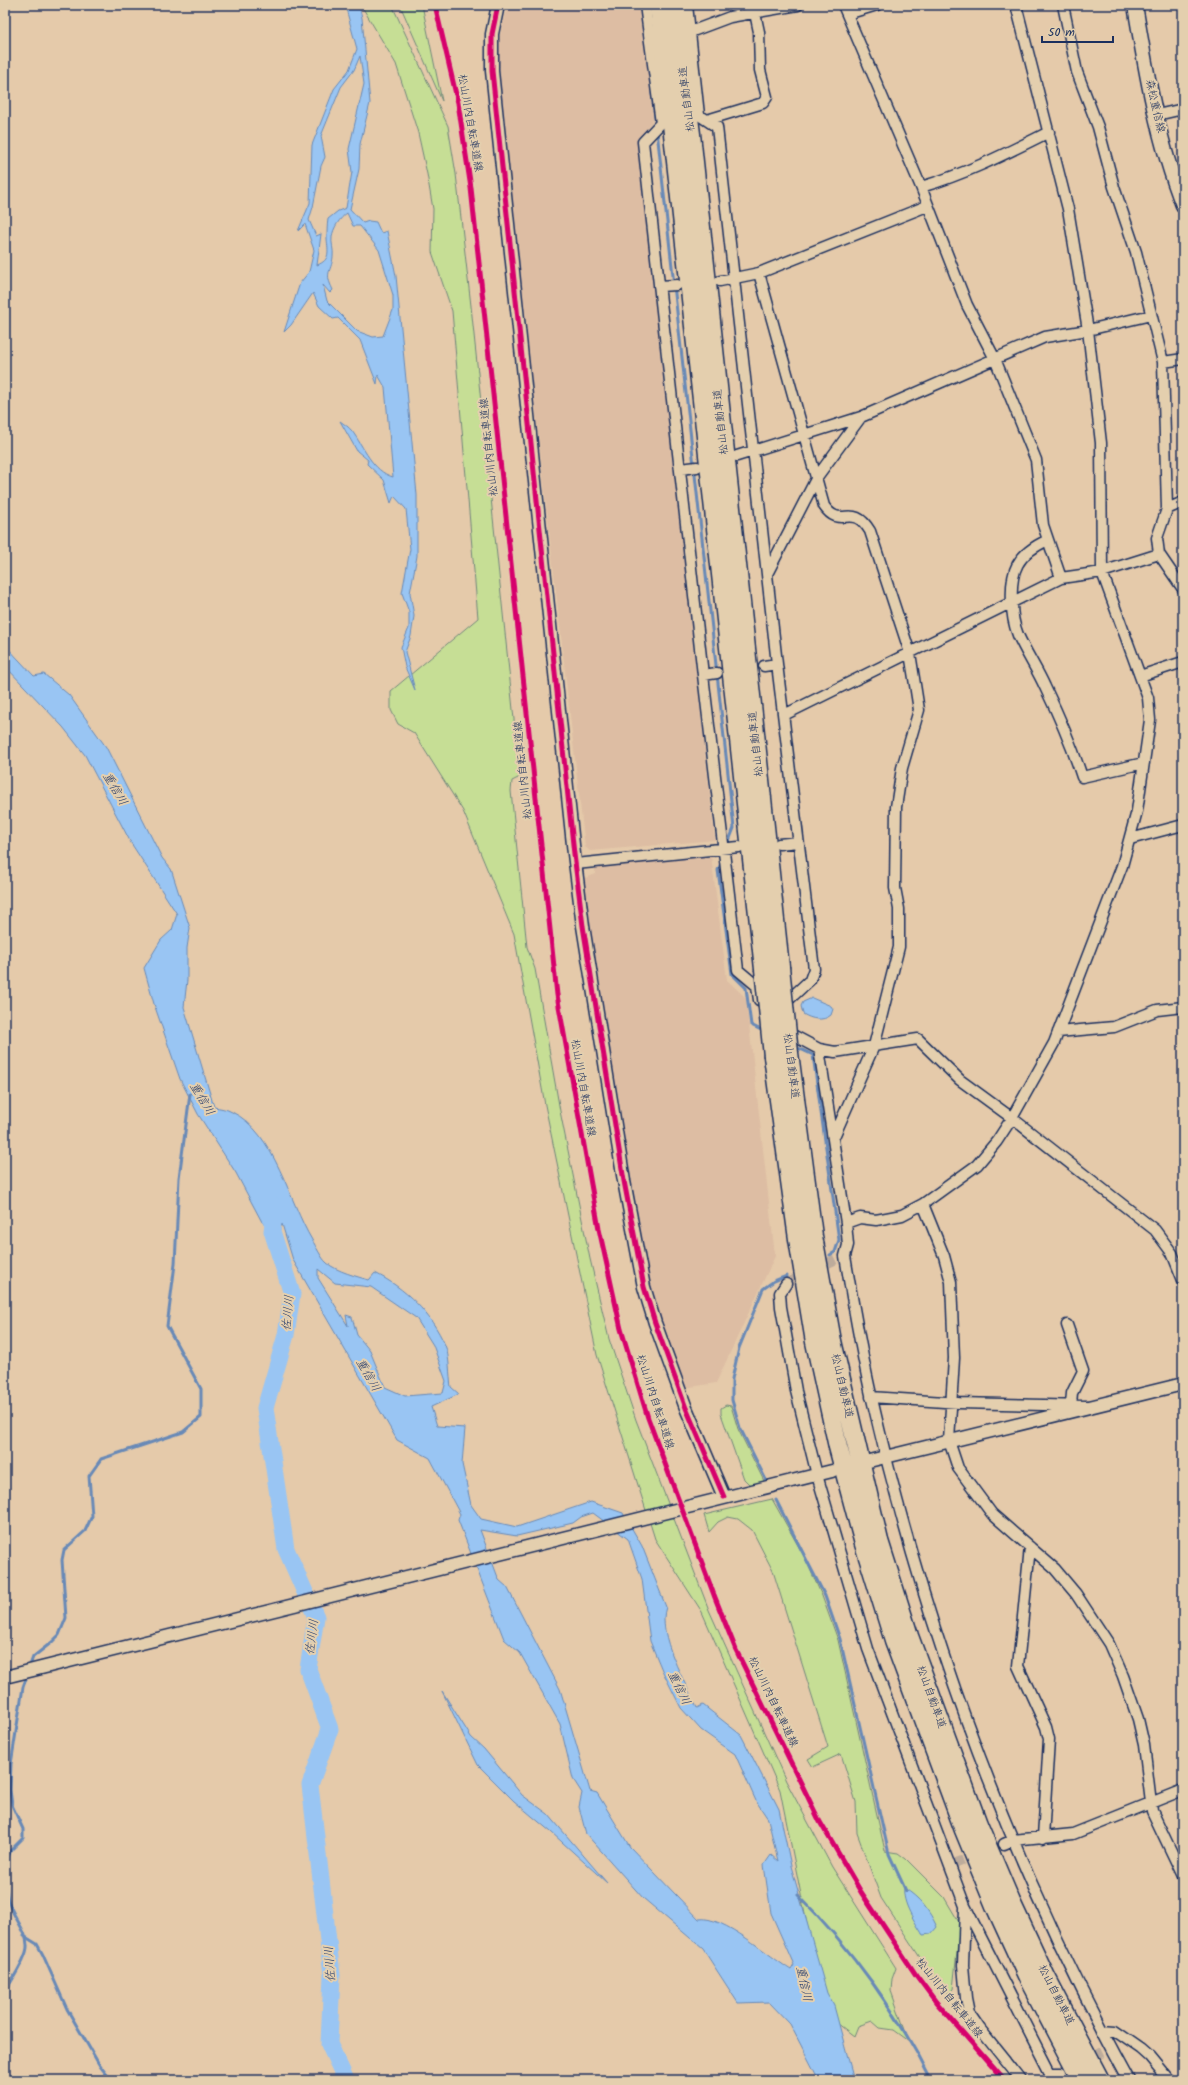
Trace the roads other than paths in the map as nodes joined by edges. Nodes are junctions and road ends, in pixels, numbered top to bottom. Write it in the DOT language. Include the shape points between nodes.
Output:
graph roads {
  1 [pos="498,5"];
  2 [pos="645,5"];
  3 [pos="658,5"];
  4 [pos="675,5"];
  5 [pos="687,5"];
  6 [pos="798,5"];
  7 [pos="877,5"];
  8 [pos="1016,5"];
  9 [pos="1063,5"];
  10 [pos="1135,5"];
  11 [pos="845,10"];
  12 [pos="755,13"];
  13 [pos="690,32"];
  14 [pos="1183,109"];
  15 [pos="1157,115"];
  16 [pos="707,120"];
  17 [pos="1049,132"];
  18 [pos="921,188"];
  19 [pos="1183,205"];
  20 [pos="927,206"];
  21 [pos="759,273"];
  22 [pos="734,278"];
  23 [pos="720,280"];
  24 [pos="677,285"];
  25 [pos="660,286"];
  26 [pos="1151,315"];
  27 [pos="1088,330"];
  28 [pos="1183,359"];
  29 [pos="996,360"];
  30 [pos="1163,362"];
  31 [pos="861,416"];
  32 [pos="804,434"];
  33 [pos="753,450"];
  34 [pos="737,456"];
  35 [pos="697,467"];
  36 [pos="680,469"];
  37 [pos="816,477"];
  38 [pos="1183,502"];
  39 [pos="1166,509"];
  40 [pos="1048,540"];
  41 [pos="1159,554"];
  42 [pos="768,572"];
  43 [pos="1102,572"];
  44 [pos="1062,578"];
  45 [pos="1183,589"];
  46 [pos="1012,603"];
  47 [pos="910,653"];
  48 [pos="1183,662"];
  49 [pos="777,664"];
  50 [pos="764,666"];
  51 [pos="718,673"];
  52 [pos="703,675"];
  53 [pos="1140,676"];
  54 [pos="784,715"];
  55 [pos="1144,762"];
  56 [pos="1183,825"];
  57 [pos="1130,839"];
  58 [pos="798,842"];
  59 [pos="779,844"];
  60 [pos="739,846"];
  61 [pos="723,848"];
  62 [pos="576,864"];
  63 [pos="772,968"];
  64 [pos="1183,1007"];
  65 [pos="775,1026"];
  66 [pos="1058,1032"];
  67 [pos="874,1046"];
  68 [pos="819,1049"];
  69 [pos="781,1055"];
  70 [pos="1012,1118"];
  71 [pos="833,1139"];
  72 [pos="923,1204"];
  73 [pos="846,1223"];
  74 [pos="1183,1280"];
  75 [pos="786,1284"];
  76 [pos="1067,1325"];
  77 [pos="1183,1384"];
  78 [pos="871,1396"];
  79 [pos="950,1402"];
  80 [pos="1071,1405"];
  81 [pos="1089,1406"];
  82 [pos="949,1441"];
  83 [pos="886,1457"];
  84 [pos="869,1461"];
  85 [pos="832,1471"];
  86 [pos="818,1475"];
  87 [pos="724,1497"];
  88 [pos="1030,1547"];
  89 [pos="5,1677"];
  90 [pos="1183,1790"];
  91 [pos="1151,1803"];
  92 [pos="1043,1838"];
  93 [pos="1013,1840"];
  94 [pos="1004,1844"];
  95 [pos="1183,1876"];
  96 [pos="965,1906"];
  97 [pos="1102,2030"];
  98 [pos="1061,2073"];
  99 [pos="1021,2080"];
  100 [pos="1081,2080"];
  101 [pos="1100,2080"];
  102 [pos="1129,2080"];
  103 [pos="1169,2080"];
  1 -- 62 [label="street" via="492,34 492,71"];
  2 -- 25 [label="street" via="661,124 643,142"];
  3 -- 63 [label="highway, 松山自動車道"];
  4 -- 63 [label="highway, 松山自動車道" via="691,134"];
  5 -- 13 [label="street"];
  6 -- 12 [label="street"];
  7 -- 11 [label="street"];
  8 -- 17 [label="street"];
  9 -- 26 [label="street" via="1077,72 1098,127 1114,187 1136,252"];
  10 -- 15 [label="main road, 森松重信線"];
  11 -- 18 [label="street"];
  12 -- 13 [label="street" via="730,18"];
  12 -- 16 [label="street" via="759,32 760,70 766,97 763,103"];
  13 -- 16 [label="street" via="699,115"];
  14 -- 15 [label="street"];
  15 -- 19 [label="main road, 森松重信線"];
  16 -- 22 [label="street" via="717,127"];
  17 -- 18 [label="street" via="980,167"];
  17 -- 27 [label="street" via="1068,209"];
  18 -- 20 [label="street"];
  20 -- 21 [label="street"];
  20 -- 29 [label="street" via="967,305"];
  21 -- 22 [label="street"];
  21 -- 32 [label="street"];
  22 -- 23 [label="street"];
  22 -- 33 [label="street"];
  24 -- 25 [label="street"];
  25 -- 36 [label="street"];
  26 -- 27 [label="street"];
  26 -- 30 [label="street"];
  27 -- 29 [label="street" via="1045,337"];
  27 -- 43 [label="street" via="1101,443"];
  28 -- 30 [label="street"];
  29 -- 31 [label="street"];
  29 -- 40 [label="street" via="1036,460 1043,525"];
  30 -- 39 [label="street"];
  31 -- 32 [label="street"];
  31 -- 37 [label="street"];
  32 -- 33 [label="street"];
  32 -- 37 [label="street"];
  33 -- 34 [label="street"];
  33 -- 42 [label="street"];
  35 -- 36 [label="street"];
  36 -- 52 [label="street"];
  37 -- 42 [label="street"];
  37 -- 47 [label="street" via="824,506 830,515 860,518 870,531"];
  38 -- 39 [label="street"];
  39 -- 41 [label="street" via="1157,538"];
  40 -- 44 [label="street"];
  40 -- 46 [label="street" via="1035,546 1016,565 1011,586"];
  41 -- 43 [label="street"];
  41 -- 45 [label="street"];
  42 -- 49 [label="street"];
  43 -- 44 [label="street"];
  43 -- 53 [label="street"];
  44 -- 46 [label="street"];
  46 -- 47 [label="street"];
  46 -- 55 [label="street" via="1012,614 1018,634 1061,721 1082,777"];
  47 -- 54 [label="street"];
  47 -- 67 [label="street" via="919,710 902,768 896,808 899,947"];
  48 -- 53 [label="street"];
  49 -- 50 [label="street"];
  49 -- 54 [label="street"];
  51 -- 52 [label="street"];
  52 -- 61 [label="street"];
  53 -- 55 [label="street" via="1148,698 1150,720"];
  54 -- 58 [label="street"];
  55 -- 57 [label="street"];
  56 -- 57 [label="street"];
  57 -- 66 [label="street"];
  58 -- 59 [label="street"];
  58 -- 65 [label="street" via="814,969 810,980 782,1007"];
  60 -- 61 [label="street"];
  61 -- 62 [label="street"];
  61 -- 65 [label="street" via="738,970 757,986 761,1018"];
  62 -- 87 [label="street" via="624,1181 644,1287 684,1401"];
  63 -- 69 [label="highway, 松山自動車道, bridge"];
  64 -- 66 [label="street" via="1157,1010 1114,1027"];
  65 -- 68 [label="street"];
  66 -- 70 [label="street"];
  67 -- 68 [label="street" via="835,1052"];
  67 -- 70 [label="street" via="918,1039 960,1080"];
  67 -- 71 [label="street"];
  68 -- 71 [label="street"];
  69 -- 100 [label="highway, 松山自動車道" via="798,1239 815,1342 838,1447 864,1544 894,1641 964,1830 1030,1982"];
  69 -- 101 [label="highway, 松山自動車道" via="825,1304 879,1541 909,1636 978,1824 1046,1977"];
  70 -- 72 [label="street" via="977,1165"];
  70 -- 74 [label="street" via="1156,1230 1172,1254"];
  71 -- 73 [label="street"];
  72 -- 73 [label="street" via="902,1215 876,1220 860,1218"];
  72 -- 79 [label="street" via="944,1256 951,1282 954,1358"];
  73 -- 78 [label="street" via="848,1245 840,1258"];
  75 -- 86 [label="street" via="780,1293 781,1307 796,1391"];
  76 -- 80 [label="street" via="1083,1371 1072,1393"];
  77 -- 81 [label="street"];
  78 -- 79 [label="street"];
  78 -- 83 [label="street"];
  79 -- 80 [label="street"];
  79 -- 82 [label="street"];
  80 -- 81 [label="street"];
  81 -- 82 [label="street"];
  82 -- 83 [label="street"];
  82 -- 88 [label="street" via="958,1468 992,1514"];
  83 -- 84 [label="street"];
  83 -- 93 [label="street" via="942,1650"];
  85 -- 86 [label="street"];
  86 -- 87 [label="street"];
  86 -- 96 [label="street" via="868,1649"];
  87 -- 89 [label="street"];
  88 -- 91 [label="street" via="1055,1569 1076,1594 1109,1644 1138,1719"];
  88 -- 92 [label="street" via="1018,1666 1049,1739"];
  90 -- 91 [label="street"];
  91 -- 92 [label="street" via="1073,1834"];
  91 -- 95 [label="street" via="1152,1812"];
  92 -- 93 [label="street"];
  93 -- 94 [label="street"];
  93 -- 97 [label="street" via="1052,1929"];
  96 -- 98 [label="street" via="1050,2073"];
  96 -- 99 [label="street" via="963,1965 969,2013"];
  97 -- 102 [label="street" via="1107,2050"];
  97 -- 103 [label="street" via="1116,2031 1150,2057"];
}
